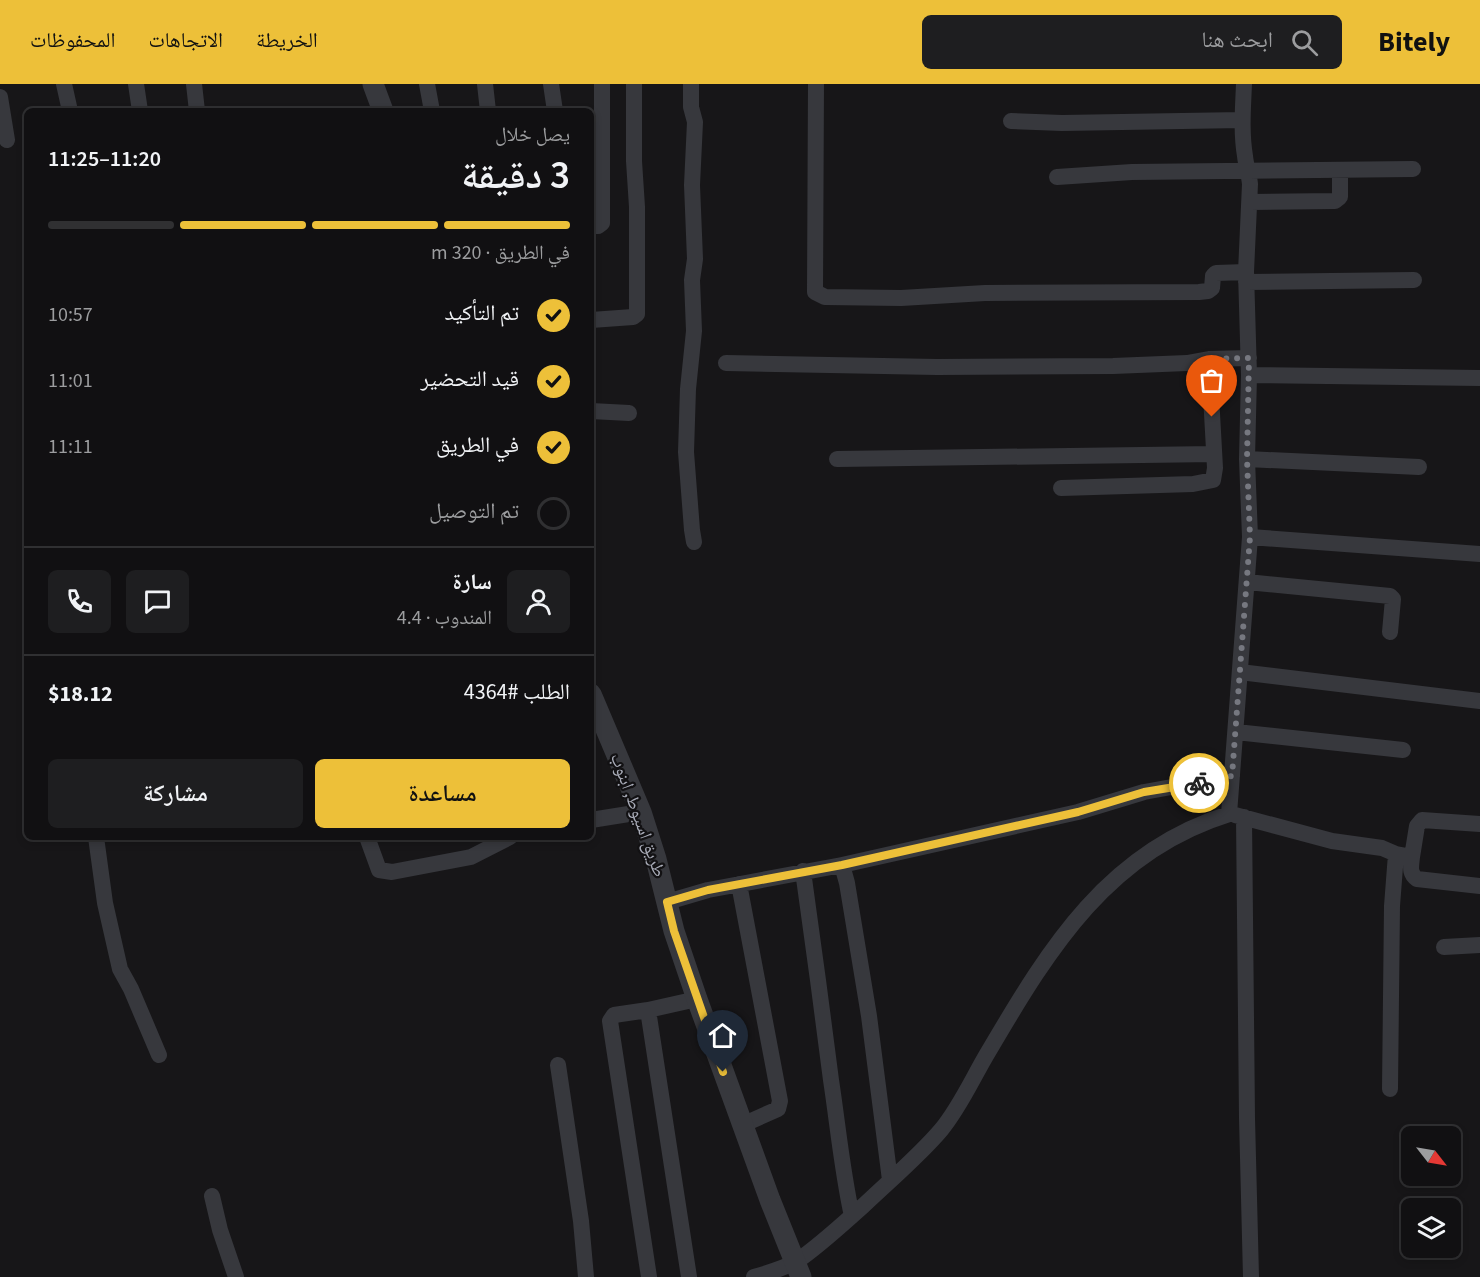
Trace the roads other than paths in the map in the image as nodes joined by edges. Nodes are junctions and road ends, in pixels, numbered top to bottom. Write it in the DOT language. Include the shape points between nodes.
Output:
graph roads {
  1 [pos="64,84"];
  2 [pos="136,84"];
  3 [pos="194,84"];
  4 [pos="373,84"];
  5 [pos="427,84"];
  6 [pos="486,84"];
  7 [pos="551,84"];
  8 [pos="602,84"];
  9 [pos="634,84"];
  10 [pos="691,84"];
  11 [pos="816,84"];
  12 [pos="1244,84"];
  13 [pos="0,97"];
  14 [pos="69,108"];
  15 [pos="140,108"];
  16 [pos="197,108"];
  17 [pos="382,108"];
  18 [pos="431,108"];
  19 [pos="488,108"];
  20 [pos="555,108"];
  21 [pos="1242,120"];
  22 [pos="1011,121"];
  23 [pos="7,140"];
  24 [pos="1249,170"];
  25 [pos="1413,170"];
  26 [pos="1340,171"];
  27 [pos="1057,177"];
  28 [pos="1250,202"];
  29 [pos="594,226"];
  30 [pos="1246,277"];
  31 [pos="1414,280"];
  32 [pos="594,320"];
  33 [pos="1209,359"];
  34 [pos="726,363"];
  35 [pos="1249,367"];
  36 [pos="1480,378"];
  37 [pos="594,411"];
  38 [pos="629,413"];
  39 [pos="1214,454"];
  40 [pos="837,459"];
  41 [pos="1247,459"];
  42 [pos="1419,467"];
  43 [pos="1061,488"];
  44 [pos="1250,537"];
  45 [pos="694,542"];
  46 [pos="1480,554"];
  47 [pos="1247,582"];
  48 [pos="1390,632"];
  49 [pos="1240,672"];
  50 [pos="594,701"];
  51 [pos="1480,701"];
  52 [pos="1236,732"];
  53 [pos="1403,750"];
  54 [pos="1232,776"];
  55 [pos="640,812"];
  56 [pos="1236,816"];
  57 [pos="594,820"];
  58 [pos="1480,824"];
  59 [pos="96,840"];
  60 [pos="368,840"];
  61 [pos="504,840"];
  62 [pos="1404,856"];
  63 [pos="842,865"];
  64 [pos="803,871"];
  65 [pos="739,884"];
  66 [pos="1480,886"];
  67 [pos="667,902"];
  68 [pos="1480,945"];
  69 [pos="1444,947"];
  70 [pos="697,999"];
  71 [pos="648,1010"];
  72 [pos="159,1055"];
  73 [pos="558,1065"];
  74 [pos="1390,1089"];
  75 [pos="742,1125"];
  76 [pos="890,1180"];
  77 [pos="212,1196"];
  78 [pos="852,1216"];
  79 [pos="799,1269"];
  80 [pos="236,1277"];
  81 [pos="586,1277"];
  82 [pos="649,1277"];
  83 [pos="689,1277"];
  84 [pos="754,1277"];
  85 [pos="1251,1277"];
  1 -- 14 [label="street"];
  2 -- 15 [label="street"];
  3 -- 16 [label="street"];
  4 -- 17 [label="street"];
  5 -- 18 [label="street"];
  6 -- 19 [label="street"];
  7 -- 20 [label="street"];
  8 -- 29 [label="street" via="602,223"];
  9 -- 32 [label="street" via="637,314"];
  10 -- 45 [label="street" via="695,122 695,259 686,452"];
  11 -- 30 [label="street" via="815,292 820,295 901,298 985,293 1199,292 1212,288 1216,273"];
  12 -- 21 [label="street"];
  13 -- 23 [label="street"];
  21 -- 22 [label="street"];
  21 -- 24 [label="street"];
  24 -- 26 [label="street"];
  24 -- 27 [label="street"];
  24 -- 28 [label="street"];
  25 -- 26 [label="street"];
  26 -- 28 [label="street" via="1340,197 1335,201"];
  28 -- 30 [label="street"];
  30 -- 31 [label="street"];
  30 -- 35 [label="street"];
  33 -- 34 [label="street" via="1123,365 938,367"];
  33 -- 35 [label="street"];
  33 -- 39 [label="street"];
  35 -- 36 [label="street"];
  35 -- 41 [label="street"];
  37 -- 38 [label="street"];
  39 -- 40 [label="street"];
  39 -- 43 [label="street" via="1215,478 1209,482"];
  41 -- 42 [label="street"];
  41 -- 44 [label="street"];
  44 -- 46 [label="street"];
  44 -- 47 [label="street"];
  47 -- 48 [label="street" via="1390,596"];
  47 -- 49 [label="street"];
  49 -- 51 [label="street"];
  49 -- 52 [label="street"];
  50 -- 55 [label="street, طريق اسيوط, ابنوب"];
  52 -- 53 [label="street"];
  52 -- 54 [label="street"];
  54 -- 56 [label="street"];
  54 -- 63 [label="street" via="1144,792 1078,812"];
  55 -- 57 [label="street"];
  55 -- 67 [label="street, طريق اسيوط, ابنوب"];
  56 -- 62 [label="street"];
  56 -- 76 [label="street" via="1181,832 1150,850 1087,906 1021,996 941,1131"];
  56 -- 85 [label="street"];
  58 -- 62 [label="street" via="1422,820"];
  59 -- 72 [label="street" via="120,969"];
  60 -- 61 [label="street" via="379,870 392,872 471,857"];
  62 -- 66 [label="street" via="1417,879"];
  62 -- 74 [label="street" via="1392,906"];
  63 -- 64 [label="street"];
  63 -- 76 [label="street"];
  64 -- 65 [label="street"];
  64 -- 78 [label="street"];
  65 -- 67 [label="street"];
  65 -- 75 [label="street" via="780,1101 778,1109"];
  67 -- 70 [label="street, طريق اسيوط, ابنوب"];
  68 -- 69 [label="street"];
  70 -- 71 [label="street"];
  70 -- 75 [label="street, طريق اسيوط, ابنوب"];
  71 -- 82 [label="street" via="614,1015 610,1029"];
  71 -- 83 [label="street"];
  73 -- 81 [label="street"];
  75 -- 79 [label="street, طريق اسيوط, ابنوب"];
  76 -- 78 [label="street"];
  77 -- 80 [label="street"];
  78 -- 79 [label="street"];
  79 -- 84 [label="street"];
}
